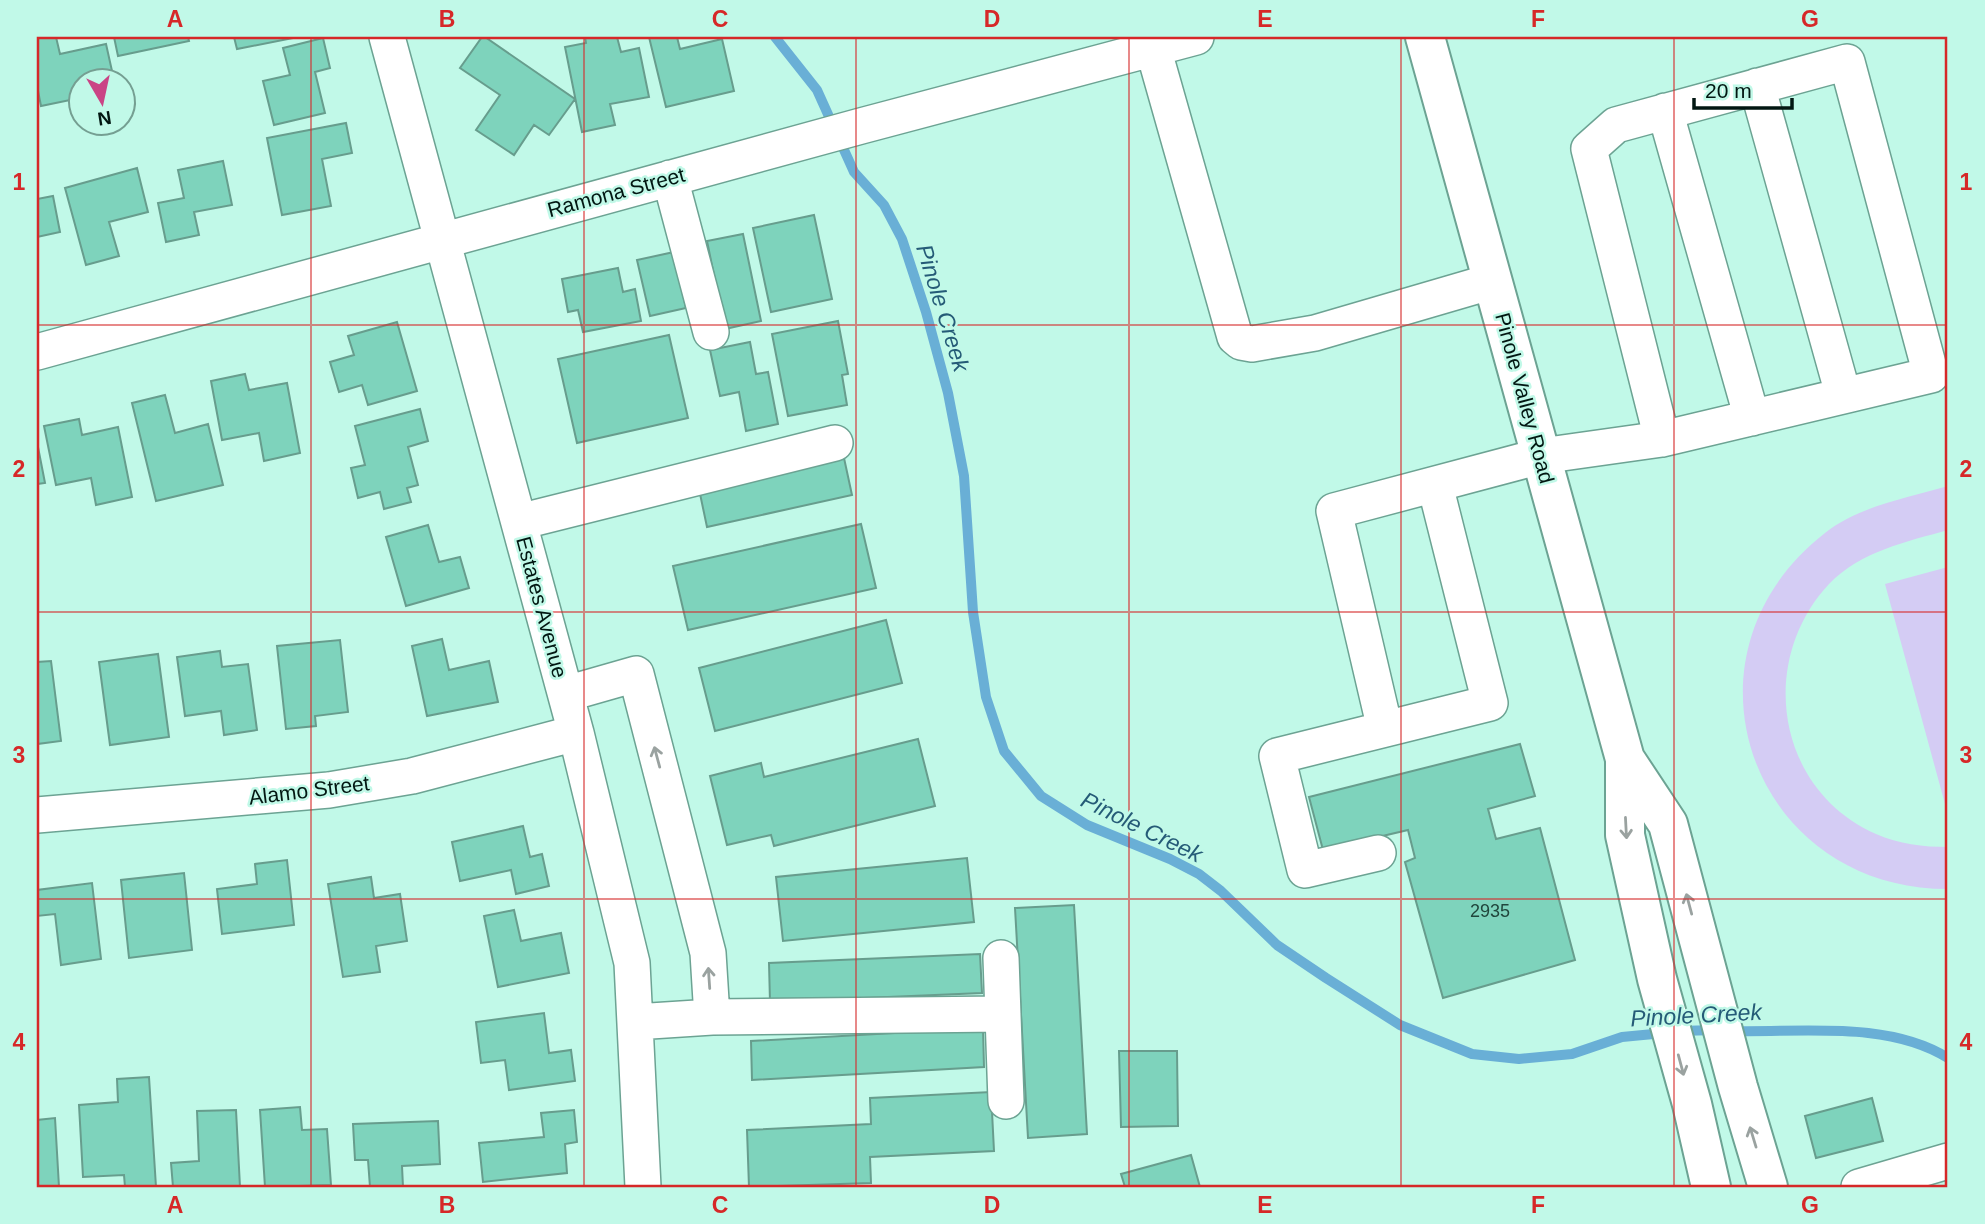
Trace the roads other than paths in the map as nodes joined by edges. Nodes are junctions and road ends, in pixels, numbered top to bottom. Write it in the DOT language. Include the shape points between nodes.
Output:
graph roads {
  1 [pos="387,37"];
  2 [pos="1196,37"];
  3 [pos="1425,37"];
  4 [pos="1153,48"];
  5 [pos="1757,86"];
  6 [pos="1665,111"];
  7 [pos="670,178"];
  8 [pos="444,240"];
  9 [pos="1493,281"];
  10 [pos="711,332"];
  11 [pos="37,352"];
  12 [pos="1940,384"];
  13 [pos="1843,394"];
  14 [pos="1752,418"];
  15 [pos="1662,439"];
  16 [pos="835,443"];
  17 [pos="1541,456"];
  18 [pos="1435,485"];
  19 [pos="519,522"];
  20 [pos="566,694"];
  21 [pos="1385,729"];
  22 [pos="576,733"];
  23 [pos="1625,759"];
  24 [pos="37,815"];
  25 [pos="1378,853"];
  26 [pos="1001,958"];
  27 [pos="1003,1014"];
  28 [pos="712,1017"];
  29 [pos="635,1022"];
  30 [pos="1006,1101"];
  31 [pos="1948,1161"];
  32 [pos="643,1187"];
  33 [pos="1711,1187"];
  34 [pos="1768,1187"];
  35 [pos="1859,1187"];
  1 -- 8 [label="street, Estates Avenue"];
  2 -- 4 [label="street, Ramona Street"];
  3 -- 9 [label="main road, Pinole Valley Road"];
  4 -- 7 [label="street, Ramona Street"];
  4 -- 9 [label="street" via="1235,337 1241,342 1315,333"];
  5 -- 6 [label="street"];
  5 -- 12 [label="street" via="1847,62"];
  5 -- 13 [label="street"];
  6 -- 14 [label="street"];
  6 -- 15 [label="street" via="1616,125 1589,149"];
  7 -- 8 [label="street, Ramona Street"];
  7 -- 10 [label="street"];
  8 -- 11 [label="street, Ramona Street"];
  8 -- 19 [label="street, Estates Avenue"];
  9 -- 17 [label="main road, Pinole Valley Road"];
  12 -- 13 [label="street"];
  13 -- 14 [label="street"];
  14 -- 15 [label="street"];
  15 -- 17 [label="street"];
  16 -- 19 [label="street"];
  17 -- 18 [label="street"];
  17 -- 23 [label="main road, Pinole Valley Road"];
  18 -- 21 [label="street" via="1334,511"];
  18 -- 21 [label="street" via="1490,703"];
  19 -- 20 [label="street, Estates Avenue"];
  20 -- 22 [label="street, Estates Avenue"];
  28 -- 20 [label="street, one-way" via="708,953 636,674"];
  21 -- 25 [label="street" via="1277,756 1305,870"];
  22 -- 24 [label="street, Alamo Street" via="412,776 329,790"];
  22 -- 29 [label="street, Estates Avenue" via="632,963"];
  23 -- 33 [label="main road, Pinole Valley Road, one-way" via="1625,835"];
  34 -- 23 [label="main road, Pinole Valley Road, one-way" via="1668,824"];
  26 -- 27 [label="street"];
  27 -- 28 [label="street"];
  27 -- 30 [label="street"];
  28 -- 29 [label="street"];
  29 -- 32 [label="street, Estates Avenue"];
  31 -- 35 [label="street"];
}
